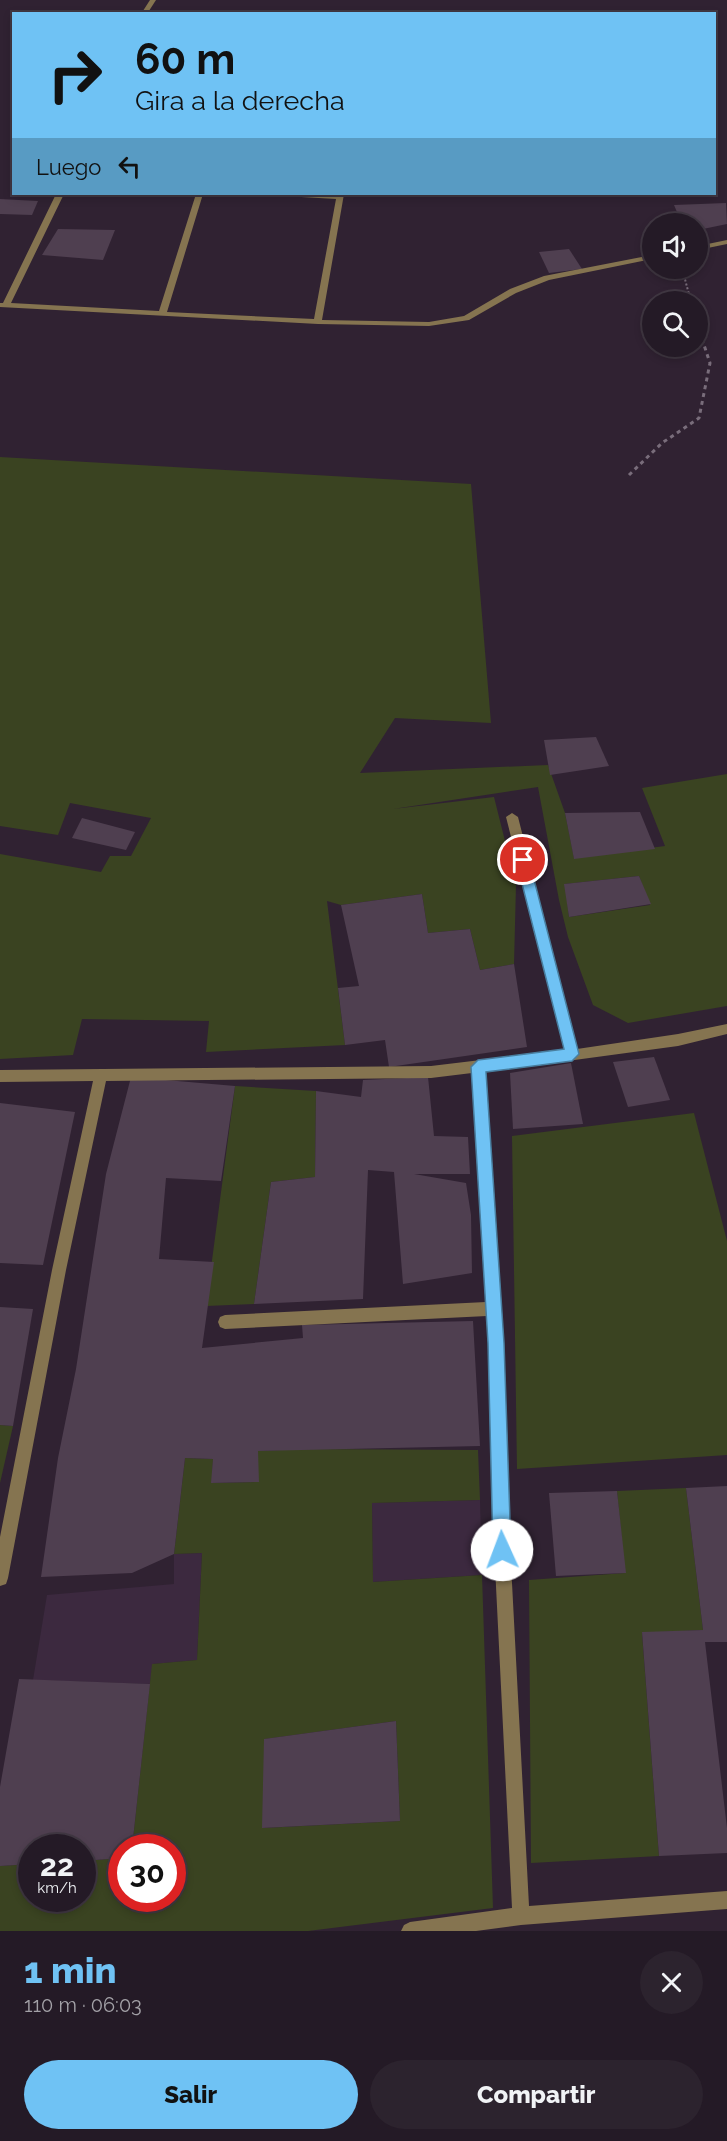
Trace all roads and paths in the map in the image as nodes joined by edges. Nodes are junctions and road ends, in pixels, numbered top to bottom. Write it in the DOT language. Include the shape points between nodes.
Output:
graph roads {
  1 [pos="59,195"];
  2 [pos="199,195"];
  3 [pos="339,195"];
  4 [pos="727,242"];
  5 [pos="708,246"];
  6 [pos="642,259"];
  7 [pos="3,305"];
  8 [pos="163,312"];
  9 [pos="318,321"];
  10 [pos="708,357"];
  11 [pos="628,475"];
  12 [pos="512,817"];
  13 [pos="727,1029"];
  14 [pos="572,1054"];
  15 [pos="478,1067"];
  16 [pos="101,1074"];
  17 [pos="0,1077"];
  18 [pos="493,1310"];
  19 [pos="225,1322"];
  20 [pos="0,1578"];
  21 [pos="727,1900"];
  22 [pos="521,1916"];
  23 [pos="410,1931"];
  1 -- 7 [label="street"];
  2 -- 8 [label="street"];
  3 -- 9 [label="street"];
  4 -- 5 [label="street"];
  6 -- 9 [label="street" via="547,278 513,291 466,318 429,324"];
  7 -- 8 [label="street"];
  8 -- 9 [label="street"];
  10 -- 11 [label="path" via="699,418 662,443"];
  12 -- 14 [label="street"];
  13 -- 14 [label="street" via="678,1040"];
  14 -- 15 [label="street"];
  15 -- 16 [label="street" via="431,1072"];
  15 -- 18 [label="street"];
  16 -- 17 [label="street"];
  16 -- 20 [label="street"];
  18 -- 19 [label="street"];
  18 -- 22 [label="street"];
  21 -- 22 [label="street"];
  22 -- 23 [label="street"];
}
